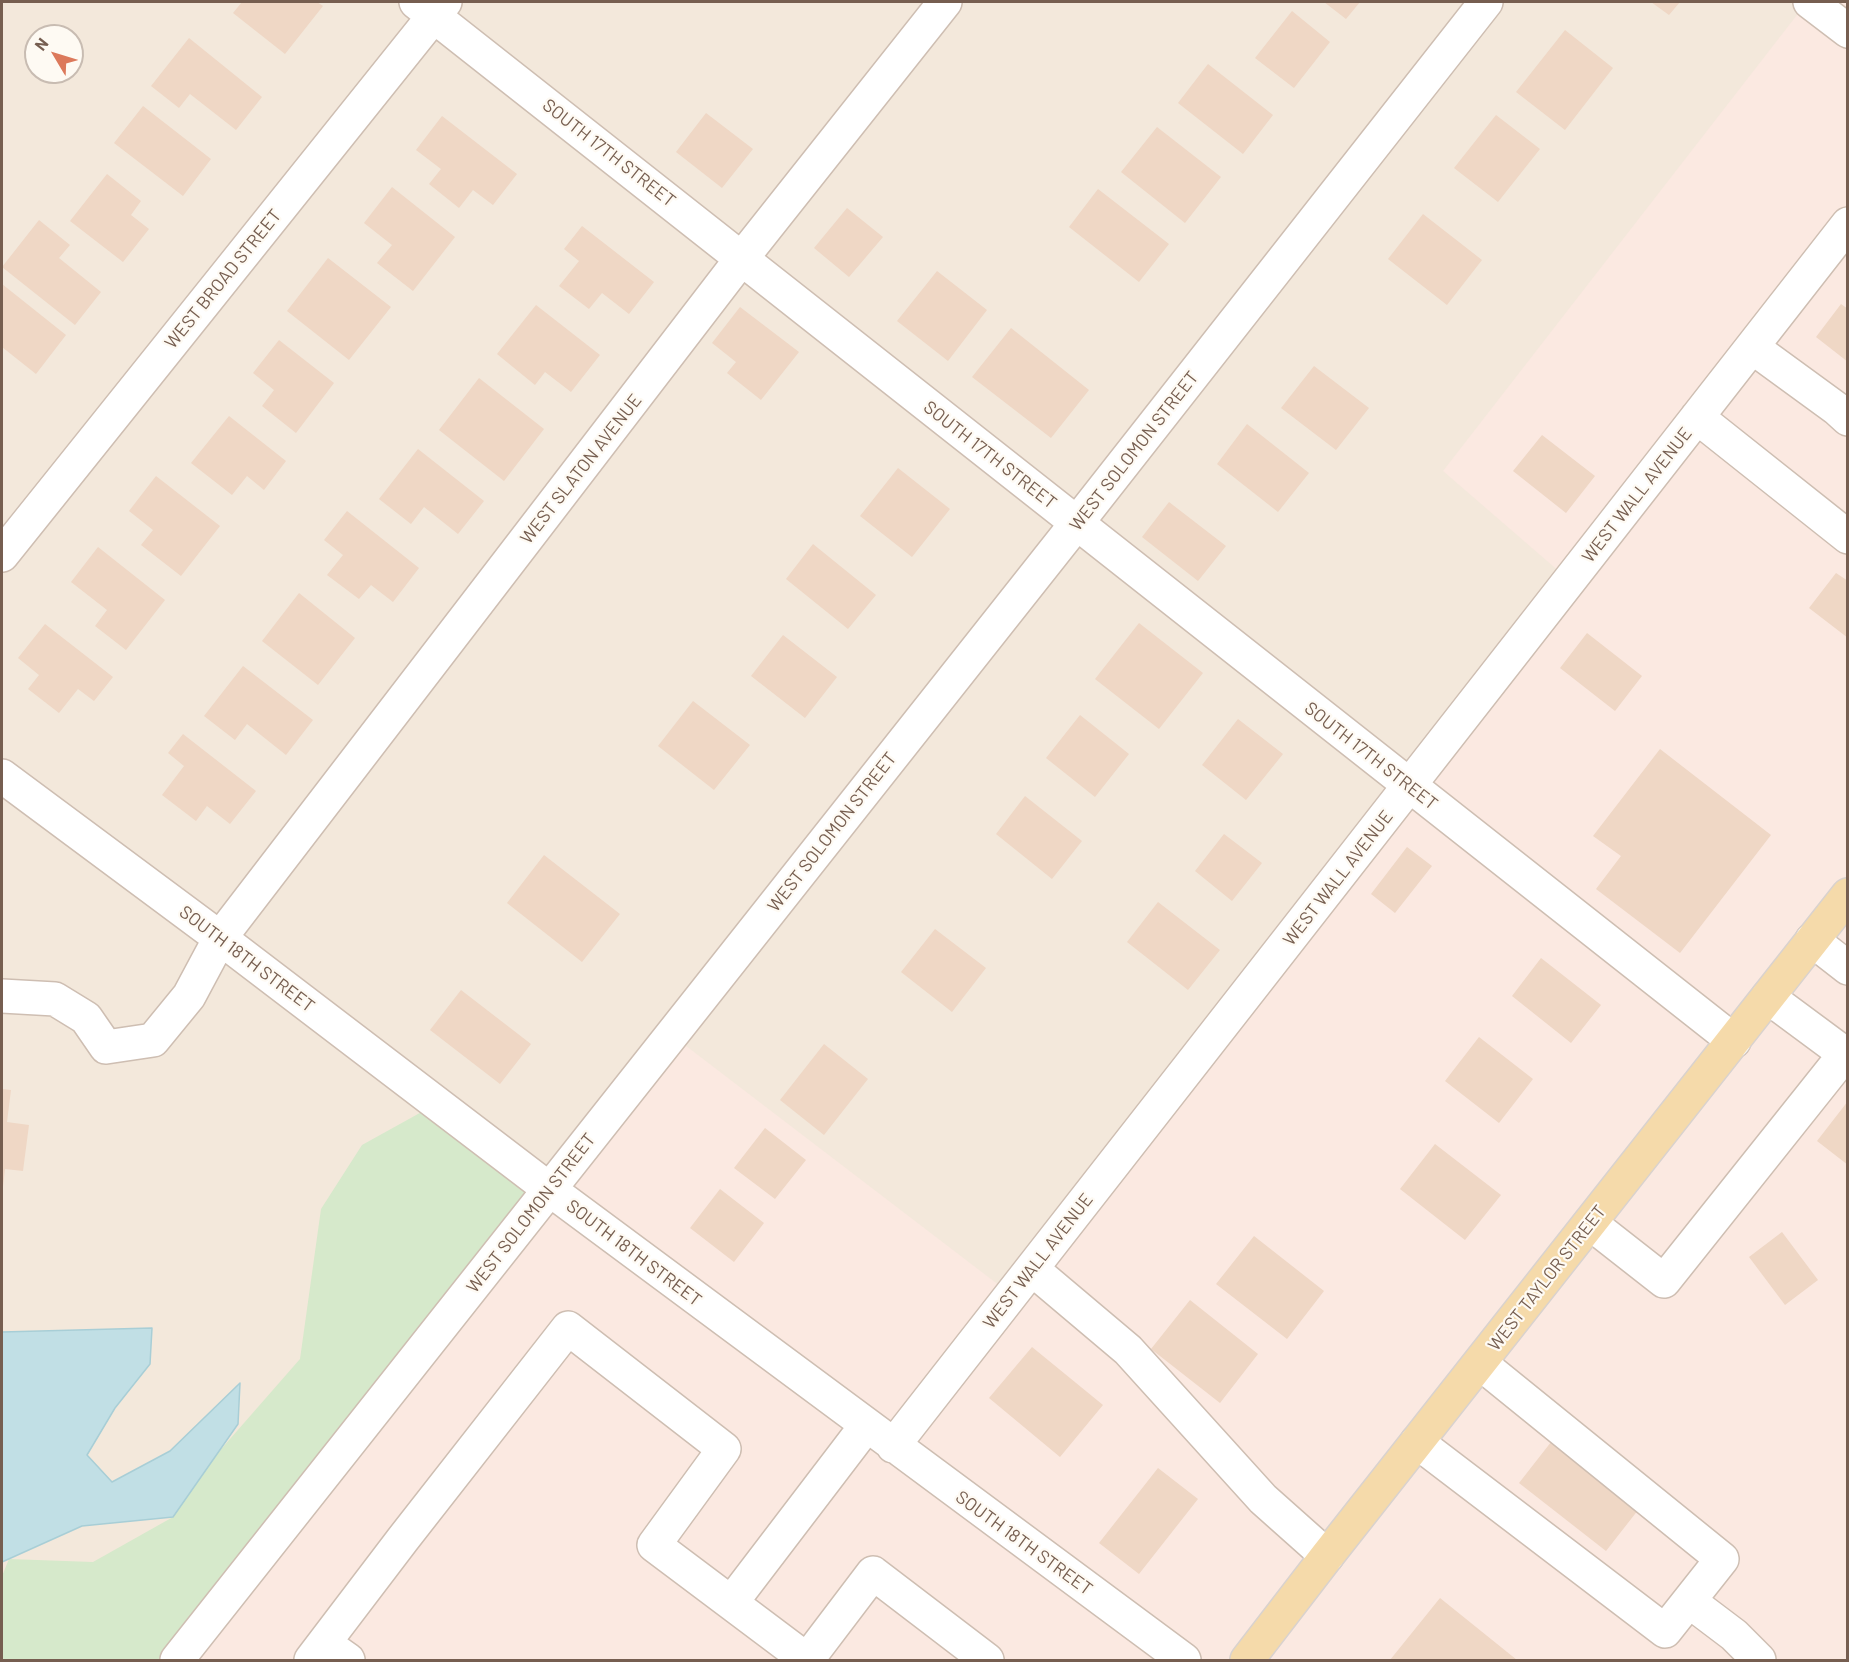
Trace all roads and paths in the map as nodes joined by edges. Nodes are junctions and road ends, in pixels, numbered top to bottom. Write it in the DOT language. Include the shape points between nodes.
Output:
graph roads {
  1 [pos="945,2"];
  2 [pos="1486,2"];
  3 [pos="1810,2"];
  4 [pos="431,6"];
  5 [pos="1848,31"];
  6 [pos="1843,241"];
  7 [pos="742,258"];
  8 [pos="1752,347"];
  9 [pos="1697,417"];
  10 [pos="1848,419"];
  11 [pos="1076,524"];
  12 [pos="1848,537"];
  13 [pos="2,555"];
  14 [pos="2,776"];
  15 [pos="1410,786"];
  16 [pos="1848,895"];
  17 [pos="220,938"];
  18 [pos="1812,940"];
  19 [pos="1848,968"];
  20 [pos="2,996"];
  21 [pos="1768,997"];
  22 [pos="1734,1041"];
  23 [pos="549,1189"];
  24 [pos="1590,1223"];
  25 [pos="1032,1269"];
  26 [pos="1480,1363"];
  27 [pos="866,1426"];
  28 [pos="1417,1442"];
  29 [pos="893,1446"];
  30 [pos="1327,1556"];
  31 [pos="1689,1601"];
  32 [pos="731,1603"];
  33 [pos="328,1655"];
  34 [pos="177,1660"];
  35 [pos="987,1660"];
  36 [pos="1184,1660"];
  37 [pos="1247,1660"];
  38 [pos="1759,1660"];
  1 -- 7 [label="street, WEST SLATON AVENUE"];
  2 -- 11 [label="street, WEST SOLOMON STREET"];
  3 -- 5 [label="street"];
  4 -- 7 [label="street, SOUTH 17TH STREET"];
  4 -- 13 [label="street, WEST BROAD STREET"];
  6 -- 8 [label="street, WEST WALL AVENUE"];
  7 -- 11 [label="street, SOUTH 17TH STREET"];
  7 -- 17 [label="street, WEST SLATON AVENUE"];
  8 -- 9 [label="street, WEST WALL AVENUE"];
  8 -- 10 [label="street"];
  9 -- 12 [label="street"];
  9 -- 15 [label="street, WEST WALL AVENUE"];
  11 -- 15 [label="street, SOUTH 17TH STREET"];
  11 -- 23 [label="street, WEST SOLOMON STREET"];
  14 -- 17 [label="street, SOUTH 18TH STREET"];
  15 -- 22 [label="street, SOUTH 17TH STREET"];
  15 -- 25 [label="street, WEST WALL AVENUE"];
  16 -- 18 [label="main road, WEST TAYLOR STREET"];
  17 -- 20 [label="street, WEST SLATON AVENUE" via="189,996 153,1040 106,1047 86,1018 55,999"];
  17 -- 23 [label="street, SOUTH 18TH STREET"];
  18 -- 19 [label="street"];
  18 -- 21 [label="main road, WEST TAYLOR STREET"];
  21 -- 22 [label="main road, WEST TAYLOR STREET"];
  21 -- 24 [label="street" via="1845,1054 1664,1281"];
  22 -- 24 [label="main road, WEST TAYLOR STREET"];
  23 -- 27 [label="street, SOUTH 18TH STREET"];
  23 -- 34 [label="street, WEST SOLOMON STREET"];
  24 -- 26 [label="main road, WEST TAYLOR STREET"];
  25 -- 29 [label="street, WEST WALL AVENUE"];
  25 -- 30 [label="street" via="1128,1350 1263,1499"];
  26 -- 28 [label="main road, WEST TAYLOR STREET"];
  26 -- 31 [label="street" via="1722,1559"];
  27 -- 29 [label="street, SOUTH 18TH STREET"];
  27 -- 32 [label="street"];
  28 -- 30 [label="main road, WEST TAYLOR STREET"];
  28 -- 31 [label="street" via="1665,1631"];
  29 -- 36 [label="street, SOUTH 18TH STREET"];
  30 -- 37 [label="main road, WEST TAYLOR STREET"];
  31 -- 38 [label="street" via="1734,1635"];
  32 -- 33 [label="street" via="654,1545 724,1449 568,1328"];
  32 -- 35 [label="street" via="807,1660 873,1573"];
}
